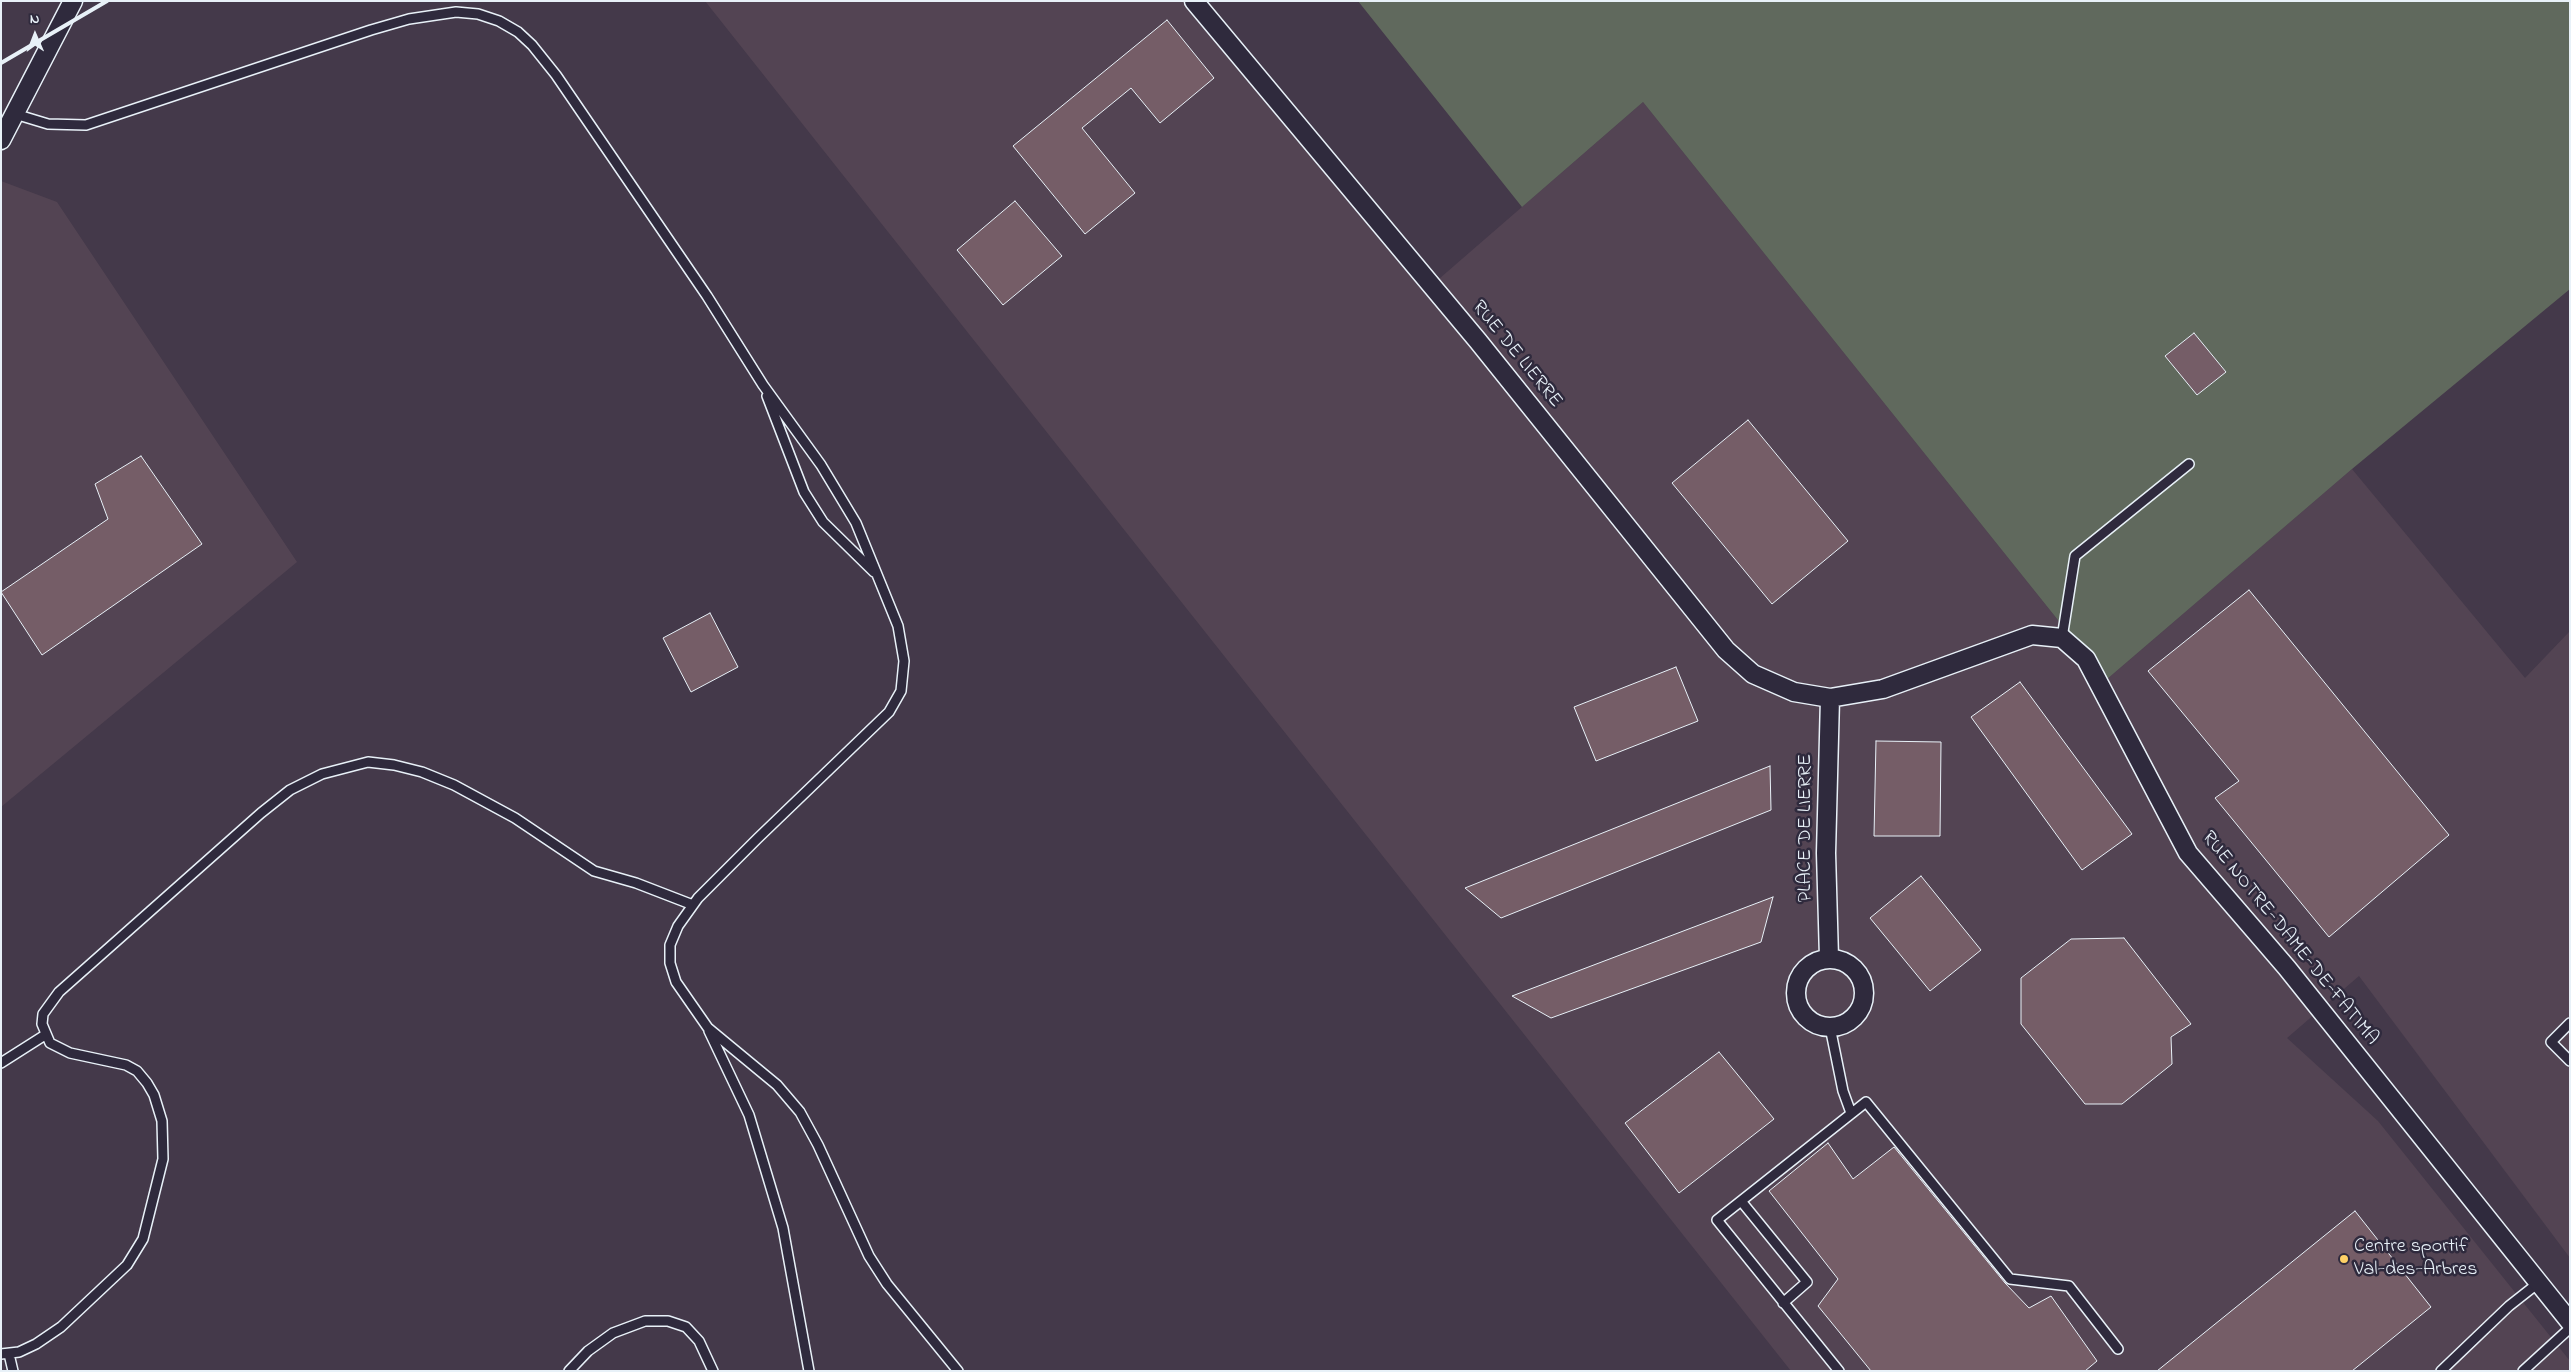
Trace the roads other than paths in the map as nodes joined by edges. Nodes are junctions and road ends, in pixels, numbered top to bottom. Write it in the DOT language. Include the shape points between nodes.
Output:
graph roads {
  1 [pos="73,1"];
  2 [pos="1194,1"];
  3 [pos="15,114"];
  4 [pos="1,140"];
  5 [pos="763,385"];
  6 [pos="2189,464"];
  7 [pos="878,575"];
  8 [pos="2062,638"];
  9 [pos="1830,698"];
  10 [pos="693,906"];
  11 [pos="1829,958"];
  12 [pos="2570,1023"];
  13 [pos="1830,1027"];
  14 [pos="708,1028"];
  15 [pos="45,1036"];
  16 [pos="2570,1061"];
  17 [pos="1,1063"];
  18 [pos="1851,1113"];
  19 [pos="1741,1201"];
  20 [pos="2537,1284"];
  21 [pos="1784,1303"];
  22 [pos="2568,1319"];
  23 [pos="2118,1349"];
  24 [pos="5,1354"];
  25 [pos="13,1371"];
  26 [pos="569,1371"];
  27 [pos="713,1371"];
  28 [pos="809,1371"];
  29 [pos="958,1371"];
  30 [pos="1839,1371"];
  31 [pos="2441,1371"];
  32 [pos="2524,1371"];
  1 -- 3 [label="street"];
  2 -- 9 [label="street, RUE DE LIERRE" via="1478,341 1726,650 1752,674 1794,692"];
  3 -- 4 [label="street"];
  3 -- 5 [label="lane" via="48,124 86,125 409,19 456,12 478,14 499,21 532,45 556,75 707,296"];
  5 -- 7 [label="lane" via="821,465 856,523"];
  5 -- 7 [label="lane" via="804,492 824,522"];
  6 -- 8 [label="lane" via="2075,556"];
  7 -- 10 [label="lane" via="898,626 904,661 901,691 890,712 758,838"];
  8 -- 9 [label="street" via="2032,635 1883,689"];
  8 -- 20 [label="street, RUE NOTRE-DAME-DE-FATIMA" via="2086,659 2188,853 2287,968"];
  9 -- 11 [label="street, PLACE DE LIERRE" via="1826,853"];
  10 -- 14 [label="lane" via="678,926 670,945 670,963 676,982"];
  10 -- 15 [label="lane" via="654,889 594,871 515,818 454,785 394,765 368,762 348,765 290,790 261,812 59,992 43,1014"];
  11 -- 13 [label="street" via="1818,960 1800,975 1796,997 1806,1017 1816,1024"];
  11 -- 13 [label="street" via="1841,960 1854,969 1863,983 1864,994 1856,1015 1848,1022"];
  12 -- 16 [label="lane" via="2551,1042"];
  13 -- 18 [label="lane" via="1843,1091"];
  14 -- 28 [label="lane" via="749,1115 783,1228"];
  14 -- 29 [label="lane" via="777,1085 800,1112 868,1256"];
  15 -- 17 [label="lane"];
  15 -- 24 [label="lane" via="59,1049 137,1070 154,1095 162,1121 162,1159 143,1239 127,1265 61,1327 36,1344"];
  18 -- 19 [label="lane"];
  18 -- 23 [label="lane" via="1866,1102 2010,1279 2069,1286"];
  19 -- 21 [label="lane" via="1807,1282"];
  19 -- 21 [label="lane" via="1717,1220"];
  20 -- 22 [label="street, RUE NOTRE-DAME-DE-FATIMA"];
  20 -- 31 [label="lane" via="2509,1306"];
  21 -- 30 [label="lane"];
  22 -- 32 [label="lane"];
  24 -- 25 [label="lane"];
  26 -- 27 [label="lane" via="612,1333 645,1321 668,1321 686,1327 700,1341"];
}
